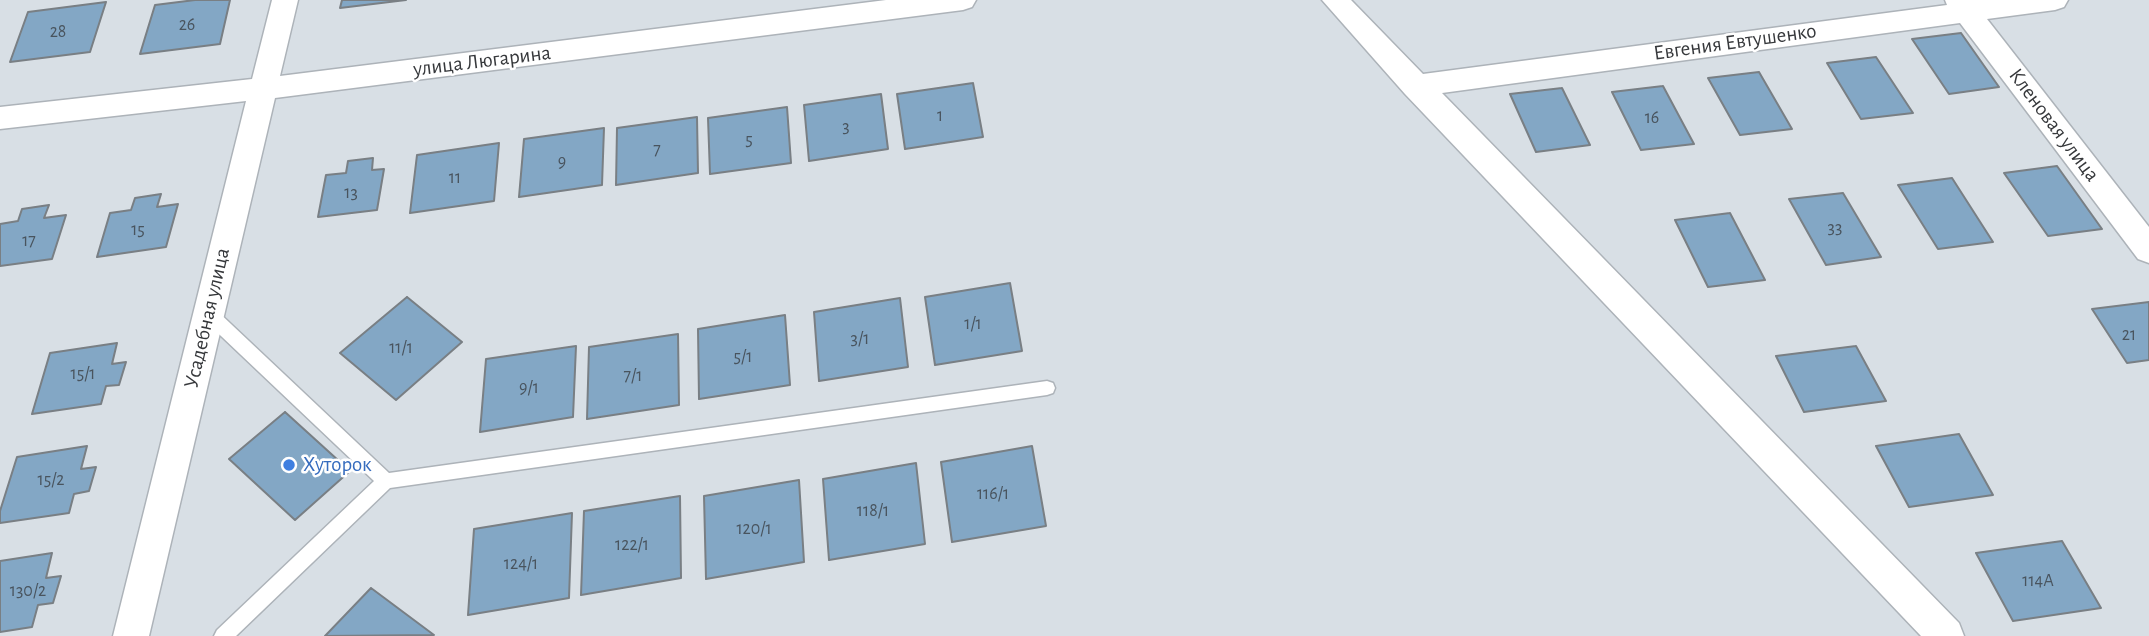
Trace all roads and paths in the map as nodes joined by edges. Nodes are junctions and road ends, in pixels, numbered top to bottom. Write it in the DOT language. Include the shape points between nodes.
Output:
graph roads {
  1 [pos="285,0"];
  2 [pos="963,0"];
  3 [pos="1335,0"];
  4 [pos="2054,0"];
  5 [pos="1962,6"];
  6 [pos="1415,86"];
  7 [pos="261,89"];
  8 [pos="0,118"];
  9 [pos="2149,250"];
  10 [pos="208,313"];
  11 [pos="1047,388"];
  12 [pos="386,481"];
  13 [pos="131,636"];
  14 [pos="223,636"];
  15 [pos="1945,636"];
  1 -- 7 [label="street, Усадебная улица"];
  2 -- 7 [label="street, улица Люгарина"];
  3 -- 6 [label="street"];
  4 -- 5 [label="street, Евгения Евтушенко"];
  5 -- 6 [label="street, Евгения Евтушенко"];
  5 -- 9 [label="street, Кленовая улица"];
  6 -- 15 [label="street"];
  7 -- 8 [label="street, улица Люгарина"];
  7 -- 10 [label="street, Усадебная улица"];
  10 -- 12 [label="lane"];
  10 -- 13 [label="street, Усадебная улица"];
  11 -- 12 [label="lane"];
  12 -- 14 [label="lane"];
}
